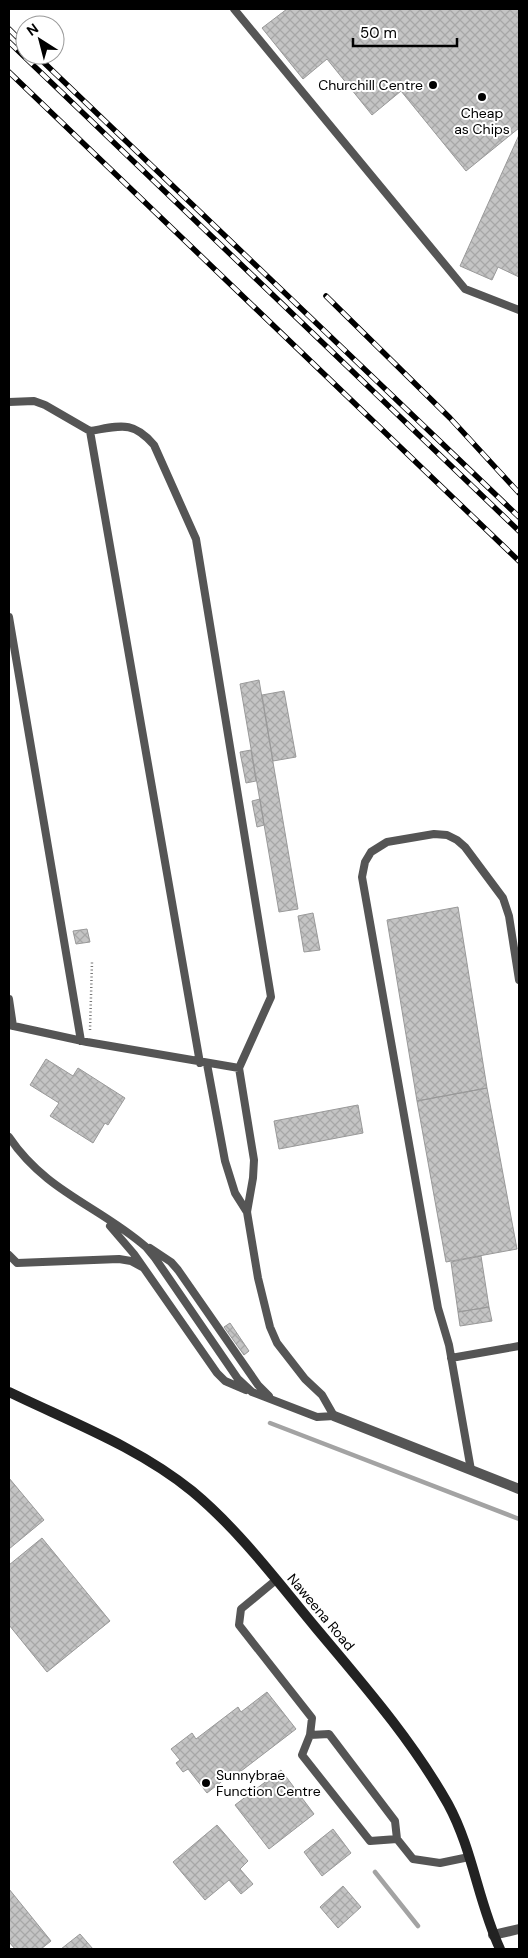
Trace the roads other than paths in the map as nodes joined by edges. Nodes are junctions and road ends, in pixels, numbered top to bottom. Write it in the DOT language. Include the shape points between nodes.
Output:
graph roads {
  1 [pos="234,9"];
  2 [pos="519,310"];
  3 [pos="9,402"];
  4 [pos="90,431"];
  5 [pos="9,617"];
  6 [pos="519,980"];
  7 [pos="9,999"];
  8 [pos="11,1026"];
  9 [pos="84,1041"];
  10 [pos="204,1063"];
  11 [pos="239,1068"];
  12 [pos="9,1137"];
  13 [pos="247,1212"];
  14 [pos="98,1214"];
  15 [pos="138,1240"];
  16 [pos="9,1255"];
  17 [pos="144,1268"];
  18 [pos="519,1346"];
  19 [pos="451,1358"];
  20 [pos="9,1392"];
  21 [pos="252,1392"];
  22 [pos="277,1401"];
  23 [pos="334,1416"];
  24 [pos="471,1470"];
  25 [pos="519,1489"];
  26 [pos="276,1580"];
  27 [pos="310,1736"];
  28 [pos="397,1838"];
  29 [pos="469,1857"];
  30 [pos="519,1929"];
  31 [pos="493,1935"];
  32 [pos="500,1949"];
  1 -- 2 [label="lane" via="465,290"];
  3 -- 4 [label="lane" via="34,401"];
  4 -- 10 [label="lane"];
  4 -- 11 [label="lane" via="125,426 146,436 154,445 196,539 271,997"];
  5 -- 9 [label="lane"];
  6 -- 19 [label="lane" via="507,907 465,847 447,835 434,834 387,842 371,852 362,877 438,1308"];
  7 -- 8 [label="lane"];
  8 -- 9 [label="lane"];
  9 -- 10 [label="lane"];
  10 -- 11 [label="lane"];
  10 -- 13 [label="lane" via="225,1161 235,1193"];
  11 -- 13 [label="lane" via="254,1160"];
  12 -- 14 [label="lane" via="22,1156 50,1182"];
  13 -- 23 [label="lane" via="270,1327 289,1360 322,1395"];
  14 -- 15 [label="lane"];
  14 -- 17 [label="lane"];
  15 -- 21 [label="lane" via="155,1258 241,1383"];
  15 -- 22 [label="lane" via="171,1262 263,1391"];
  16 -- 17 [label="lane" via="17,1263 120,1259"];
  17 -- 21 [label="lane" via="220,1377"];
  18 -- 19 [label="lane"];
  19 -- 24 [label="lane"];
  20 -- 26 [label="street, Naweena Road" via="136,1453 192,1491 246,1544"];
  21 -- 22 [label="lane"];
  22 -- 23 [label="lane" via="317,1417"];
  23 -- 24 [label="street"];
  24 -- 25 [label="street"];
  26 -- 27 [label="lane" via="241,1609 239,1625 312,1718"];
  26 -- 29 [label="street, Naweena Road" via="421,1761 448,1805"];
  27 -- 28 [label="lane" via="329,1734 395,1821"];
  27 -- 28 [label="lane" via="302,1755 370,1841"];
  28 -- 29 [label="lane" via="413,1859 440,1864"];
  29 -- 31 [label="street, Naweena Road"];
  30 -- 31 [label="street"];
  31 -- 32 [label="street, Naweena Road"];
}
